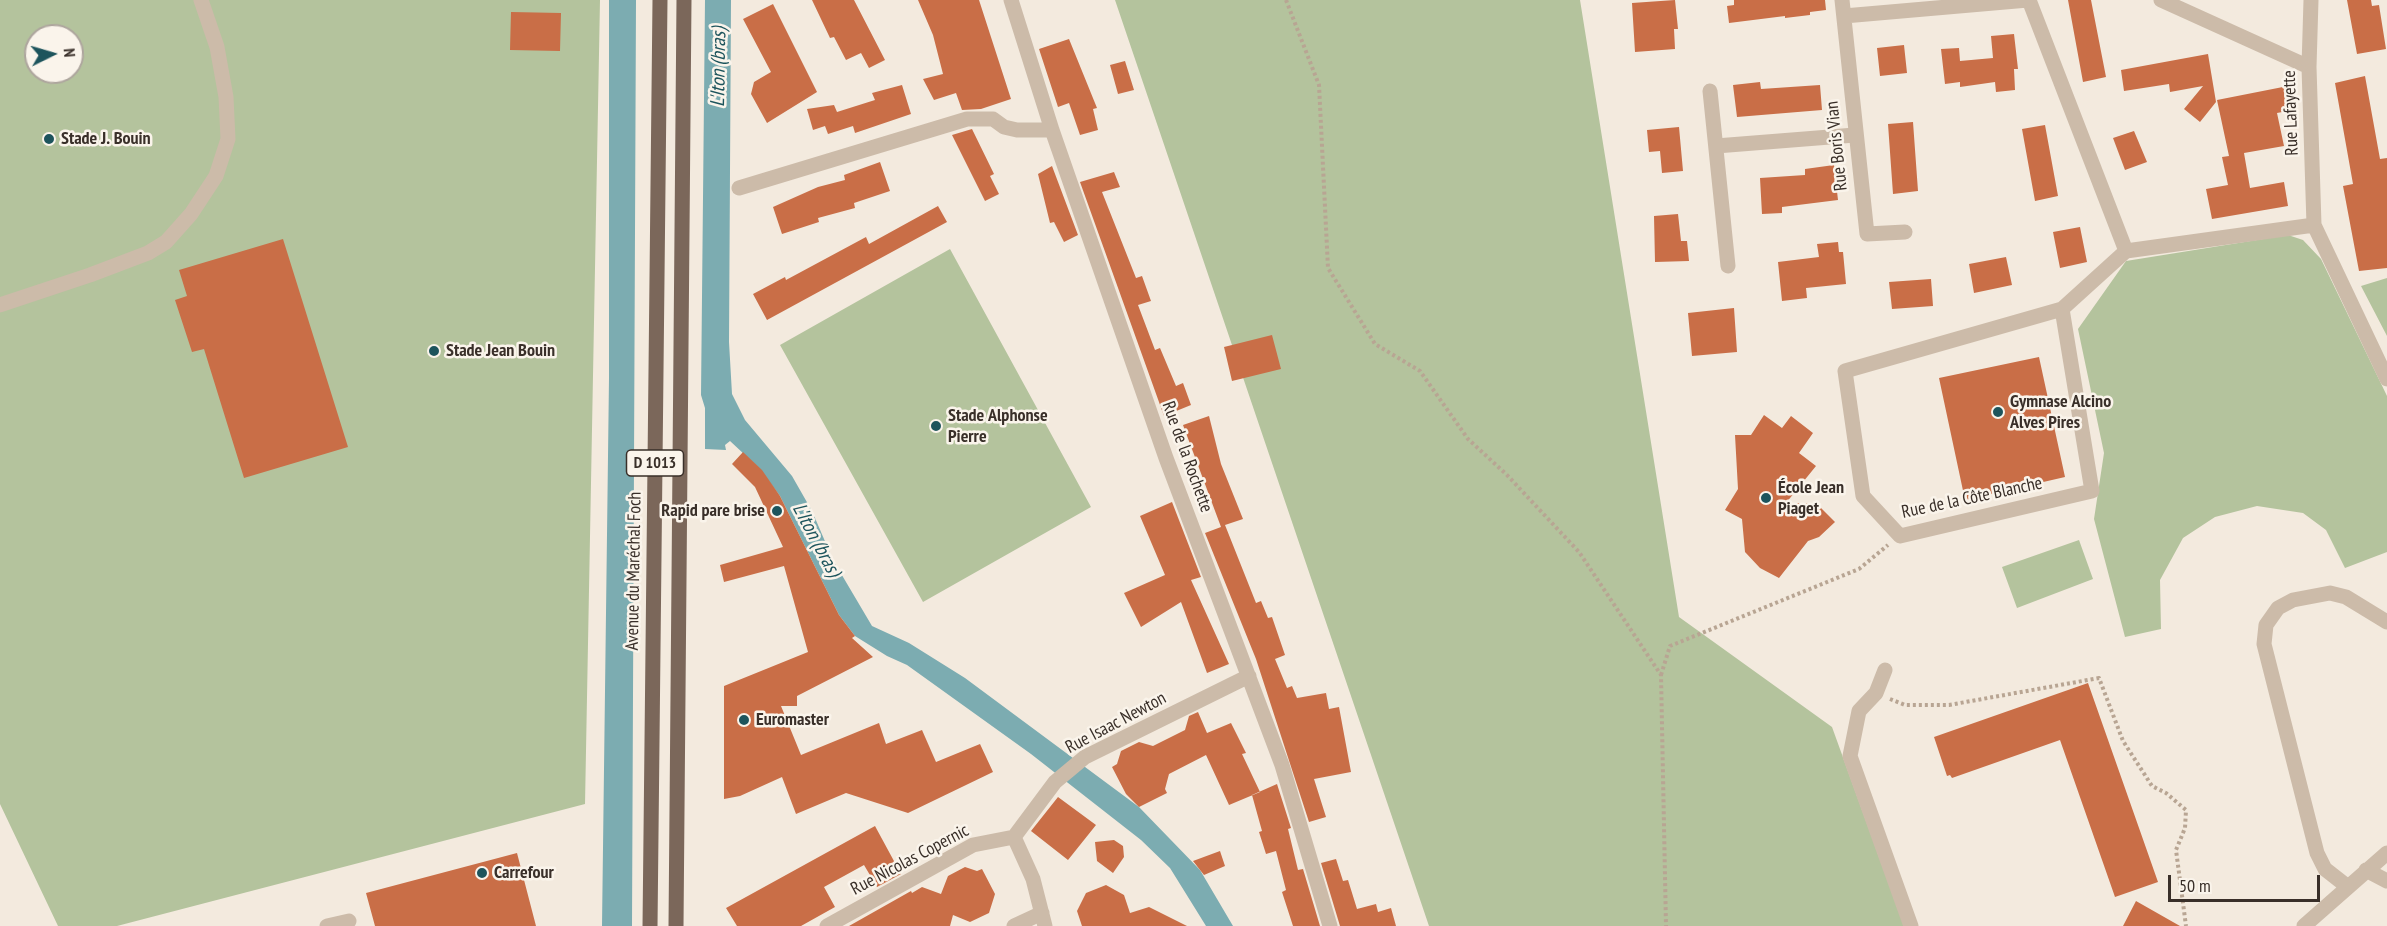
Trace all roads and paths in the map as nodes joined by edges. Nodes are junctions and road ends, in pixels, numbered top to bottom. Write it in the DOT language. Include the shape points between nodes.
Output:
graph roads {
  1 [pos="201,0"];
  2 [pos="660,0"];
  3 [pos="684,0"];
  4 [pos="1011,0"];
  5 [pos="1286,0"];
  6 [pos="2028,0"];
  7 [pos="2161,0"];
  8 [pos="2312,0"];
  9 [pos="1843,8"];
  10 [pos="2309,67"];
  11 [pos="1710,91"];
  12 [pos="1052,130"];
  13 [pos="1855,135"];
  14 [pos="1716,146"];
  15 [pos="739,188"];
  16 [pos="2314,225"];
  17 [pos="1905,232"];
  18 [pos="2126,251"];
  19 [pos="1728,266"];
  20 [pos="0,304"];
  21 [pos="2062,309"];
  22 [pos="2387,379"];
  23 [pos="1900,536"];
  24 [pos="2387,622"];
  25 [pos="1885,670"];
  26 [pos="1661,675"];
  27 [pos="1249,676"];
  28 [pos="1876,693"];
  29 [pos="1014,837"];
  30 [pos="2387,853"];
  31 [pos="2366,870"];
  32 [pos="2387,881"];
  33 [pos="2348,887"];
  34 [pos="1044,919"];
  35 [pos="349,921"];
  36 [pos="327,926"];
  37 [pos="650,926"];
  38 [pos="676,926"];
  39 [pos="827,926"];
  40 [pos="1014,926"];
  41 [pos="1330,926"];
  42 [pos="1666,926"];
  43 [pos="1911,926"];
  44 [pos="2186,926"];
  45 [pos="2304,926"];
  1 -- 20 [label="street" via="217,47 226,97 228,139 216,177 166,242 148,253"];
  2 -- 37 [label="main road, Avenue du Maréchal Foch / D 1013"];
  3 -- 38 [label="main road, D 1013"];
  4 -- 12 [label="street, Rue de la Rochette"];
  5 -- 26 [label="path" via="1319,85 1328,268 1375,344 1419,371 1468,439 1579,552"];
  6 -- 9 [label="street"];
  6 -- 18 [label="street"];
  7 -- 10 [label="street"];
  8 -- 10 [label="street, Rue Lafayette"];
  9 -- 13 [label="street, Rue Boris Vian"];
  10 -- 16 [label="street, Rue Lafayette"];
  11 -- 14 [label="street"];
  12 -- 15 [label="street" via="1017,130 1004,128 993,119 967,119"];
  12 -- 27 [label="street, Rue de la Rochette" via="1166,458"];
  13 -- 14 [label="street"];
  13 -- 17 [label="street, Rue Boris Vian" via="1867,234"];
  14 -- 19 [label="street"];
  16 -- 18 [label="street"];
  16 -- 22 [label="street"];
  18 -- 21 [label="street, Rue de la Côte Blanche"];
  21 -- 23 [label="street, Rue de la Côte Blanche" via="2092,490"];
  21 -- 23 [label="street, Rue de la Côte Blanche" via="1845,371 1863,496"];
  23 -- 26 [label="path" via="1859,569 1670,646"];
  24 -- 33 [label="street" via="2346,597 2330,593 2293,600 2278,608 2266,625 2264,644 2317,853 2325,869"];
  25 -- 28 [label="street"];
  26 -- 42 [label="path"];
  27 -- 29 [label="street, Rue Isaac Newton" via="1085,757 1055,782"];
  27 -- 41 [label="street, Rue de la Rochette" via="1282,765"];
  28 -- 43 [label="street" via="1859,711 1850,756"];
  28 -- 44 [label="path" via="1905,705 1949,705 2100,678 2122,741 2152,786 2186,810 2185,828 2176,850"];
  29 -- 34 [label="street" via="1033,879"];
  29 -- 39 [label="street, Rue Nicolas Copernic" via="973,844"];
  30 -- 31 [label="street"];
  31 -- 32 [label="street"];
  31 -- 33 [label="street"];
  33 -- 45 [label="street"];
  34 -- 40 [label="street"];
  35 -- 36 [label="street"];
}
